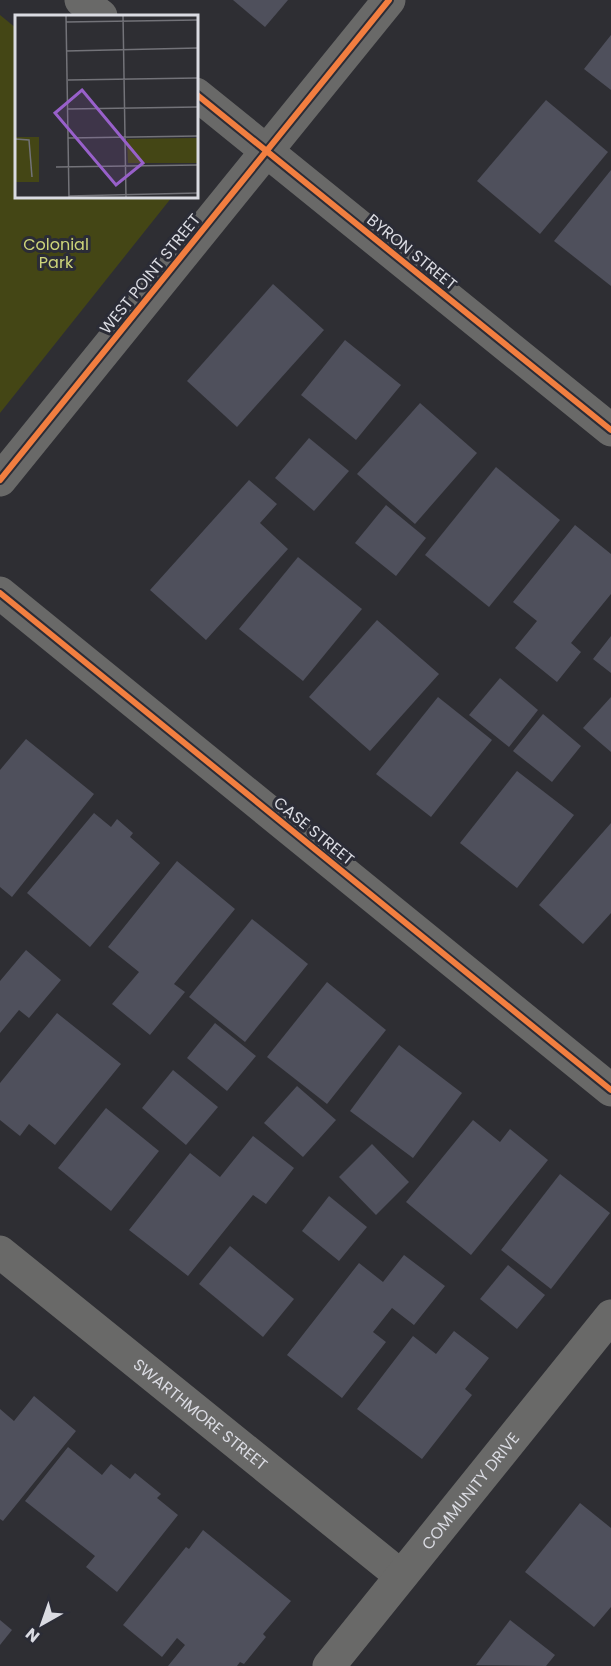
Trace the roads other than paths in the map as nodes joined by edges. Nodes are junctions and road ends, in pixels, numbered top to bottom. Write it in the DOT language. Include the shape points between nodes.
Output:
graph roads {
  1 [pos="81,0"];
  2 [pos="389,0"];
  3 [pos="100,15"];
  4 [pos="198,96"];
  5 [pos="267,151"];
  6 [pos="611,430"];
  7 [pos="0,480"];
  8 [pos="0,593"];
  9 [pos="611,1090"];
  10 [pos="0,1252"];
  11 [pos="611,1316"];
  12 [pos="401,1576"];
  13 [pos="329,1666"];
  1 -- 3 [label="street"];
  2 -- 5 [label="street, WEST POINT STREET"];
  4 -- 5 [label="street, BYRON STREET"];
  5 -- 6 [label="street, BYRON STREET"];
  5 -- 7 [label="street, WEST POINT STREET"];
  8 -- 9 [label="street, CASE STREET"];
  10 -- 12 [label="street, SWARTHMORE STREET"];
  11 -- 12 [label="street, COMMUNITY DRIVE"];
  12 -- 13 [label="street, COMMUNITY DRIVE"];
}
